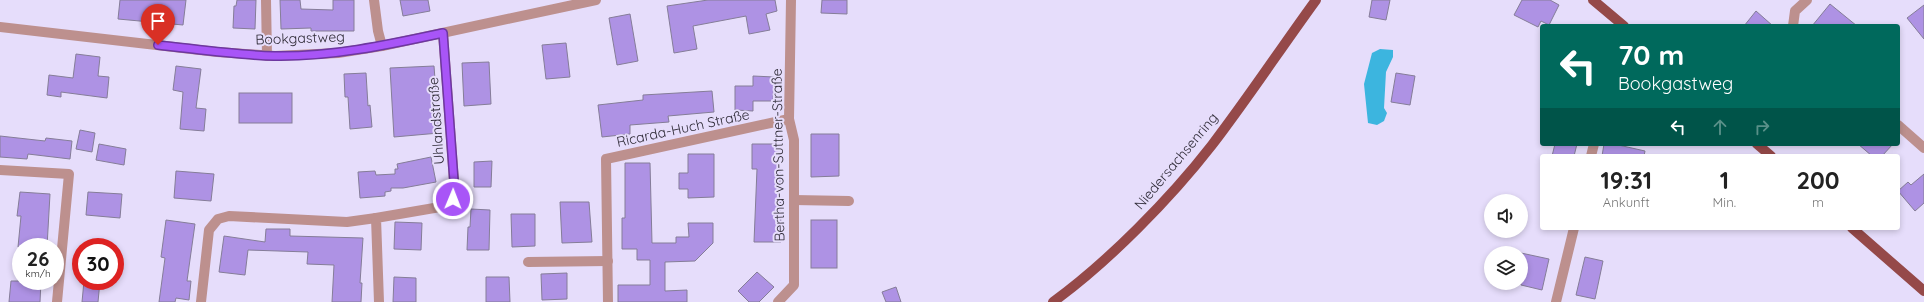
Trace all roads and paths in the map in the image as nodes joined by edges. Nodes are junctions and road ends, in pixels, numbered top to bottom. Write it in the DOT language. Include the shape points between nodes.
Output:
graph roads {
  1 [pos="266,0"];
  2 [pos="374,0"];
  3 [pos="596,0"];
  4 [pos="791,0"];
  5 [pos="1316,0"];
  6 [pos="1593,0"];
  7 [pos="1807,0"];
  8 [pos="1622,24"];
  9 [pos="1793,24"];
  10 [pos="0,26"];
  11 [pos="443,33"];
  12 [pos="382,46"];
  13 [pos="267,56"];
  14 [pos="789,119"];
  15 [pos="1900,127"];
  16 [pos="1759,146"];
  17 [pos="1924,148"];
  18 [pos="1769,154"];
  19 [pos="0,170"];
  20 [pos="794,200"];
  21 [pos="849,201"];
  22 [pos="376,218"];
  23 [pos="1574,230"];
  24 [pos="1854,230"];
  25 [pos="608,261"];
  26 [pos="528,262"];
  27 [pos="1924,291"];
  28 [pos="57,302"];
  29 [pos="201,302"];
  30 [pos="379,302"];
  31 [pos="608,302"];
  32 [pos="778,302"];
  33 [pos="1053,302"];
  34 [pos="1556,302"];
  1 -- 13 [label="street"];
  2 -- 12 [label="street"];
  3 -- 11 [label="street, Bookgastweg"];
  4 -- 14 [label="street, Bertha-von-Suttner-Straße"];
  5 -- 33 [label="main road, Niedersachsenring" via="1211,146 1171,193 1112,252"];
  6 -- 8 [label="main road"];
  7 -- 9 [label="street" via="1794,11"];
  10 -- 13 [label="street, Bookgastweg"];
  11 -- 12 [label="street, Bookgastweg"];
  11 -- 22 [label="street, Uhlandstraße" via="454,181 453,199 440,207"];
  12 -- 13 [label="street, Bookgastweg" via="338,53"];
  14 -- 20 [label="street, Bertha-von-Suttner-Straße" via="794,140"];
  14 -- 25 [label="street, Ricarda-Huch Straße" via="606,159"];
  15 -- 17 [label="street"];
  16 -- 18 [label="main road"];
  19 -- 28 [label="street" via="70,174"];
  20 -- 21 [label="street"];
  20 -- 32 [label="street, Bertha-von-Suttner-Straße" via="794,285"];
  22 -- 29 [label="street, Uhlandstraße" via="347,222 229,216 218,219 209,230"];
  22 -- 30 [label="street"];
  23 -- 34 [label="street"];
  24 -- 27 [label="main road"];
  25 -- 26 [label="street"];
  25 -- 31 [label="street, Ricarda-Huch Straße"];
}
